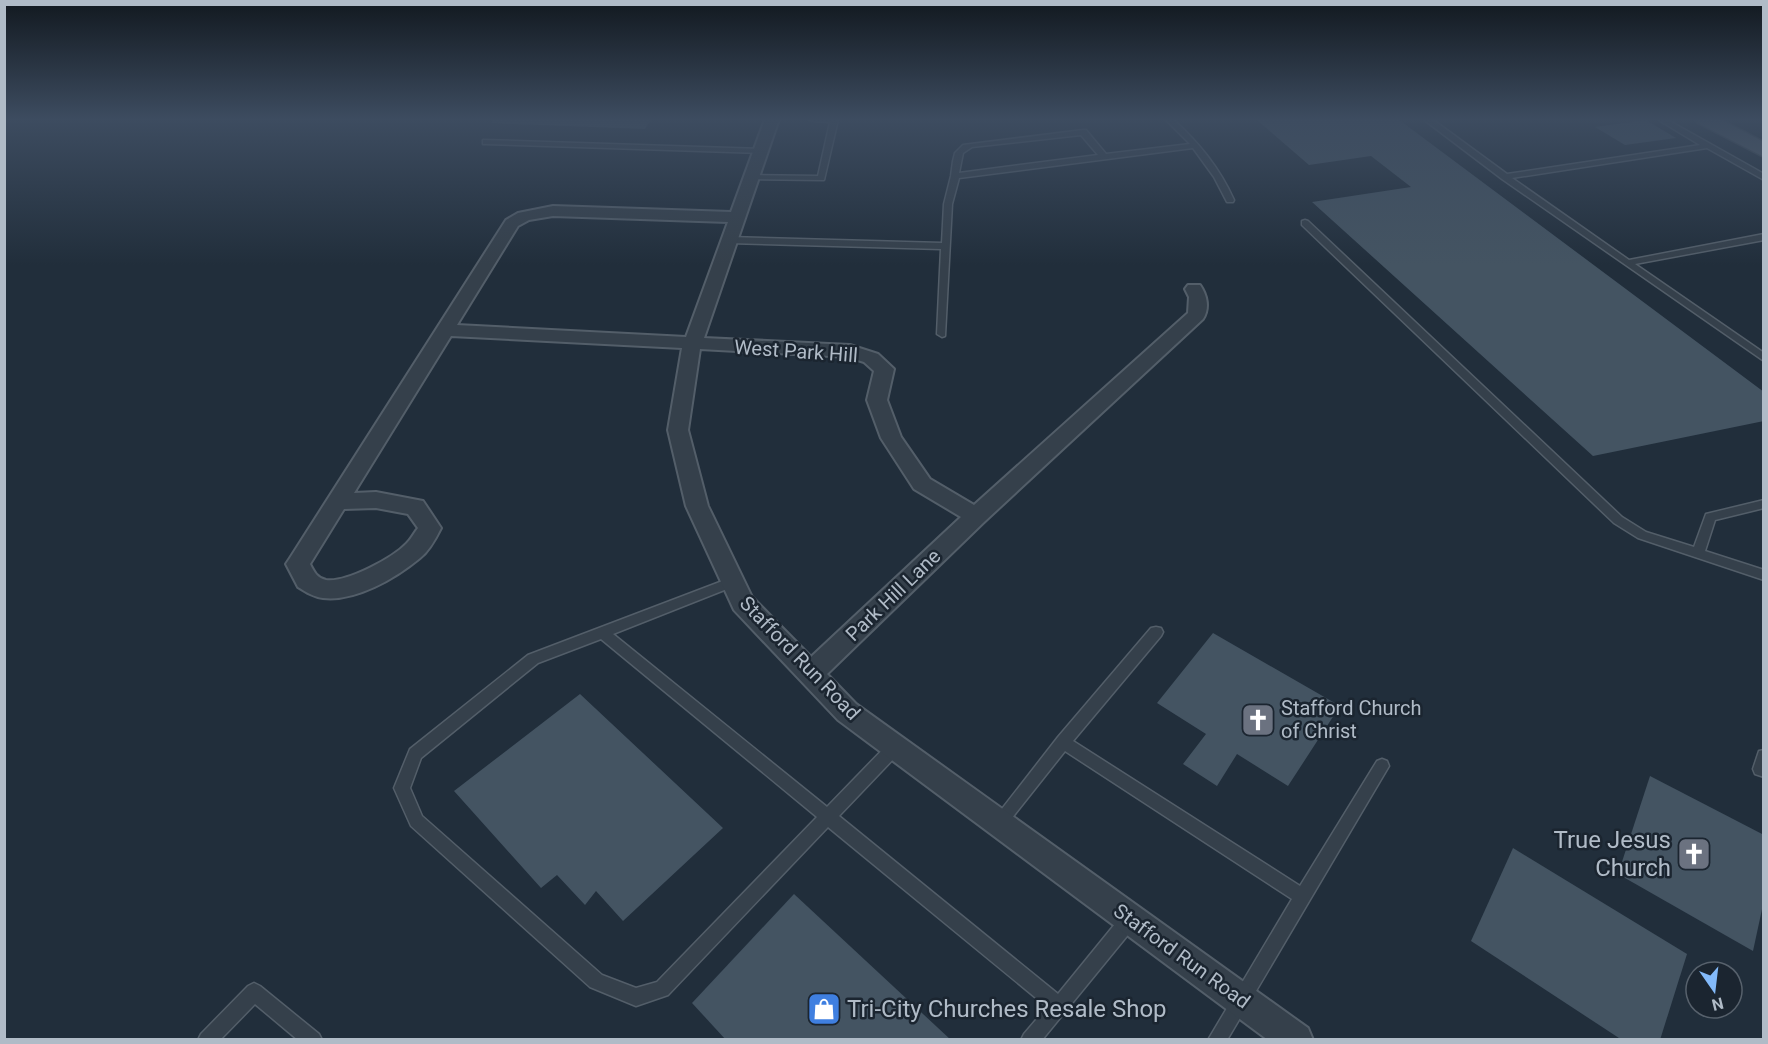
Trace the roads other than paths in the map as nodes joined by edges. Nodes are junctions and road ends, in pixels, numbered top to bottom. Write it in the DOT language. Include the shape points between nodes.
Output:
graph roads {
  1 [pos="756,168"];
  2 [pos="823,168"];
  3 [pos="956,168"];
  4 [pos="1020,168"];
  5 [pos="1213,168"];
  6 [pos="1493,168"];
  7 [pos="1566,168"];
  8 [pos="1746,168"];
  9 [pos="955,176"];
  10 [pos="752,177"];
  11 [pos="1505,177"];
  12 [pos="1764,178"];
  13 [pos="1230,200"];
  14 [pos="1305,224"];
  15 [pos="733,228"];
  16 [pos="1764,237"];
  17 [pos="945,246"];
  18 [pos="1630,262"];
  19 [pos="1194,289"];
  20 [pos="444,330"];
  21 [pos="942,334"];
  22 [pos="693,345"];
  23 [pos="1764,358"];
  24 [pos="335,502"];
  25 [pos="1764,504"];
  26 [pos="976,516"];
  27 [pos="1698,554"];
  28 [pos="1764,575"];
  29 [pos="733,582"];
  30 [pos="602,632"];
  31 [pos="1156,632"];
  32 [pos="810,674"];
  33 [pos="1063,742"];
  34 [pos="895,747"];
  35 [pos="1764,756"];
  36 [pos="1382,766"];
  37 [pos="1764,770"];
  38 [pos="827,818"];
  39 [pos="999,823"];
  40 [pos="1303,897"];
  41 [pos="1130,919"];
  42 [pos="1240,999"];
  43 [pos="1059,1006"];
  44 [pos="207,1040"];
  45 [pos="313,1040"];
  46 [pos="1030,1040"];
  47 [pos="1217,1040"];
  48 [pos="1296,1040"];
  1 -- 10 [label="street, Stafford Run Road"];
  2 -- 10 [label="lane" via="821,178"];
  3 -- 9 [label="lane"];
  4 -- 9 [label="lane"];
  5 -- 13 [label="lane"];
  6 -- 11 [label="lane"];
  7 -- 11 [label="lane"];
  8 -- 12 [label="lane"];
  9 -- 17 [label="lane"];
  10 -- 15 [label="street, Stafford Run Road"];
  11 -- 18 [label="lane"];
  14 -- 27 [label="lane" via="1618,520 1642,534"];
  15 -- 17 [label="lane"];
  15 -- 20 [label="street" via="554,211 524,216 512,223"];
  15 -- 22 [label="street, Stafford Run Road"];
  16 -- 18 [label="lane"];
  17 -- 21 [label="lane"];
  18 -- 23 [label="lane"];
  19 -- 26 [label="street, Park Hill Lane" via="1198,297 1197,315"];
  20 -- 22 [label="street"];
  20 -- 24 [label="street"];
  22 -- 26 [label="street, West Park Hill" via="850,351 872,358 884,369 877,400 891,438 922,484"];
  22 -- 29 [label="street, Stafford Run Road" via="678,430 697,506"];
  24 -- 24 [label="street" via="298,564 306,581 321,589 340,589 377,575 414,551 430,528 415,507 376,500"];
  25 -- 27 [label="lane" via="1710,517"];
  26 -- 32 [label="street, Park Hill Lane"];
  27 -- 28 [label="lane"];
  29 -- 30 [label="lane"];
  29 -- 32 [label="street, Stafford Run Road" via="742,603"];
  30 -- 38 [label="lane"];
  30 -- 38 [label="lane" via="533,659 415,754 402,788 416,821 596,981 636,997 662,989"];
  31 -- 33 [label="lane"];
  32 -- 34 [label="street, Stafford Run Road" via="847,712"];
  33 -- 39 [label="lane"];
  33 -- 40 [label="lane"];
  34 -- 38 [label="lane"];
  34 -- 39 [label="street, Stafford Run Road"];
  35 -- 37 [label="lane" via="1760,769"];
  36 -- 40 [label="lane"];
  38 -- 43 [label="lane"];
  39 -- 41 [label="street, Stafford Run Road"];
  40 -- 42 [label="lane"];
  41 -- 42 [label="street, Stafford Run Road"];
  41 -- 43 [label="lane"];
  42 -- 47 [label="lane"];
  42 -- 48 [label="street, Stafford Run Road"];
  43 -- 46 [label="lane"];
  44 -- 45 [label="lane" via="254,992"];
}
